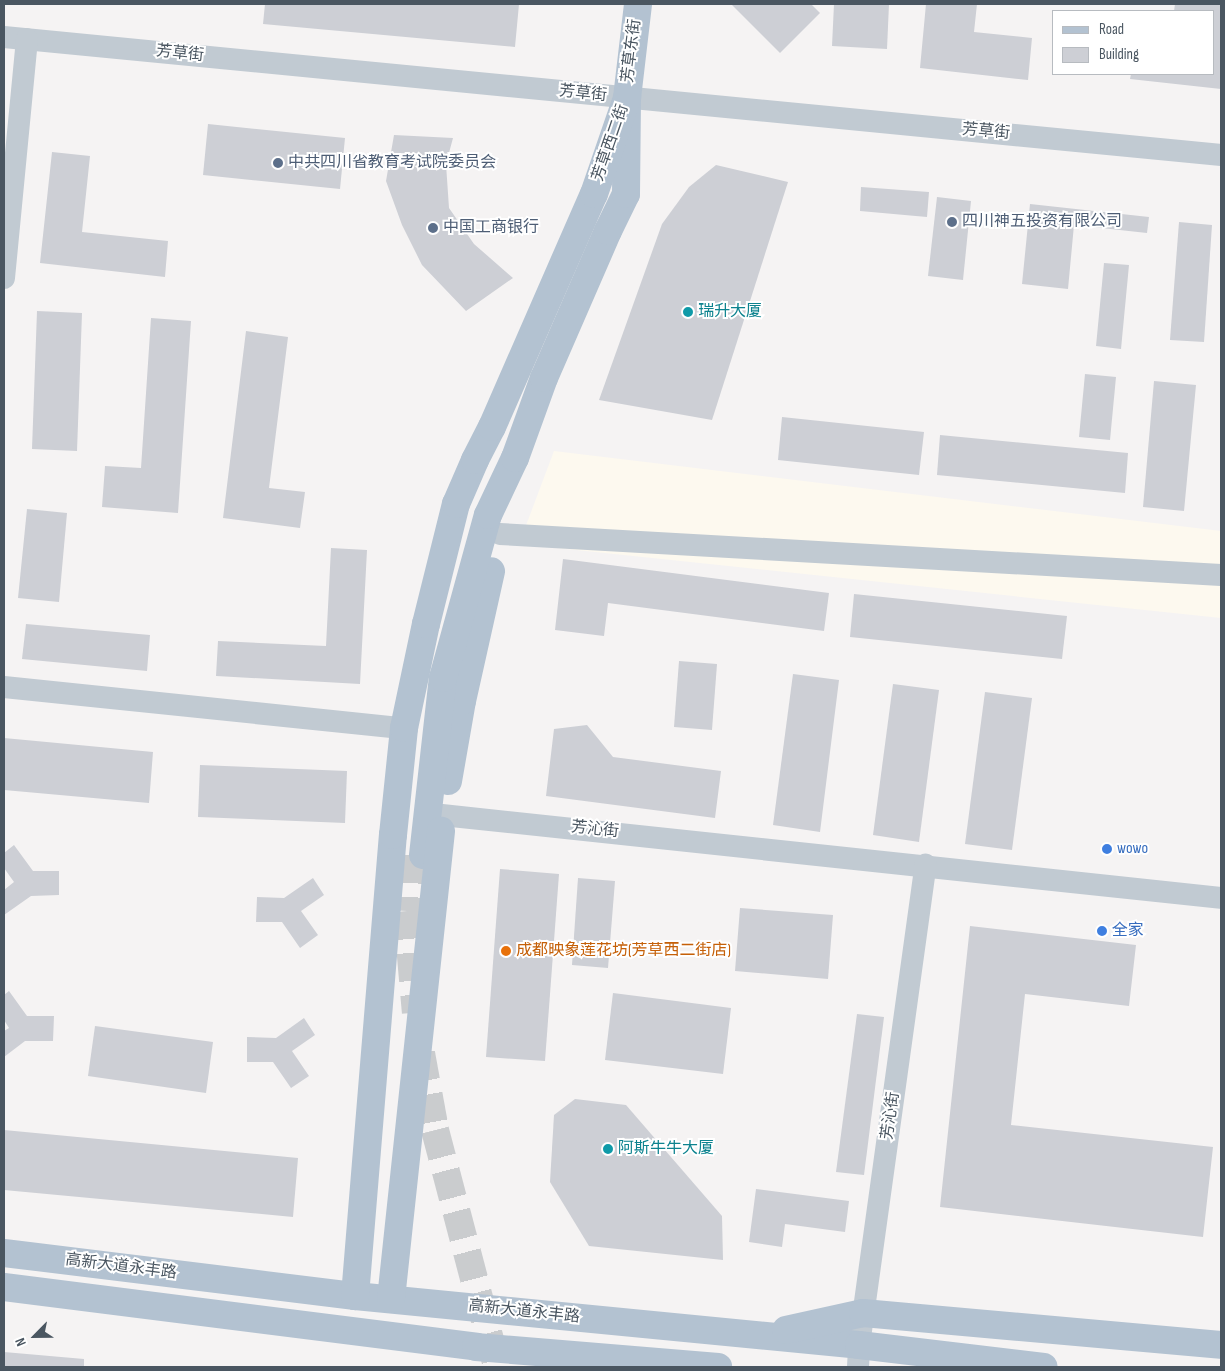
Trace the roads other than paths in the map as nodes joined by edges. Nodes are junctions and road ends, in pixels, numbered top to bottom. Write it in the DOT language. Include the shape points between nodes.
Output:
graph roads {
  1 [pos="638,4"];
  2 [pos="4,37"];
  3 [pos="27,39"];
  4 [pos="627,98"];
  5 [pos="1221,155"];
  6 [pos="4,278"];
  7 [pos="492,427"];
  8 [pos="515,458"];
  9 [pos="500,534"];
  10 [pos="1221,575"];
  11 [pos="4,687"];
  12 [pos="404,728"];
  13 [pos="442,815"];
  14 [pos="926,865"];
  15 [pos="1221,898"];
  16 [pos="4,1253"];
  17 [pos="4,1287"];
  18 [pos="355,1296"];
  19 [pos="391,1299"];
  20 [pos="863,1313"];
  21 [pos="761,1336"];
  22 [pos="1221,1345"];
  23 [pos="858,1356"];
  24 [pos="478,1357"];
  25 [pos="527,1358"];
  26 [pos="718,1367"];
  27 [pos="1044,1367"];
  1 -- 4 [label="main road, 芳草东街"];
  2 -- 3 [label="street, 芳草街"];
  3 -- 4 [label="street, 芳草街"];
  3 -- 6 [label="street"];
  4 -- 5 [label="street, 芳草街"];
  4 -- 7 [label="main road, 芳草西二街" via="594,194"];
  4 -- 8 [label="main road, 芳草西二街" via="626,194 544,378"];
  7 -- 8 [label="main road" via="480,495 437,659 416,855 443,678 488,515"];
  7 -- 12 [label="main road" via="456,504"];
  8 -- 9 [label="main road"];
  9 -- 10 [label="street"];
  9 -- 13 [label="main road" via="462,701"];
  11 -- 12 [label="street"];
  12 -- 18 [label="main road"];
  13 -- 14 [label="street, 芳沁街"];
  13 -- 19 [label="main road"];
  14 -- 15 [label="street, 芳沁街"];
  14 -- 20 [label="street, 芳沁街"];
  16 -- 18 [label="main road, 高新大道永丰路"];
  17 -- 24 [label="main road"];
  18 -- 19 [label="main road, 高新大道永丰路"];
  19 -- 21 [label="main road, 高新大道永丰路"];
  20 -- 21 [label="main road"];
  20 -- 22 [label="main road"];
  20 -- 23 [label="street, 芳沁街"];
  21 -- 23 [label="main road, 高新大道永丰路"];
  23 -- 27 [label="main road, 高新大道永丰路"];
  24 -- 25 [label="main road"];
  25 -- 26 [label="main road"];
}
